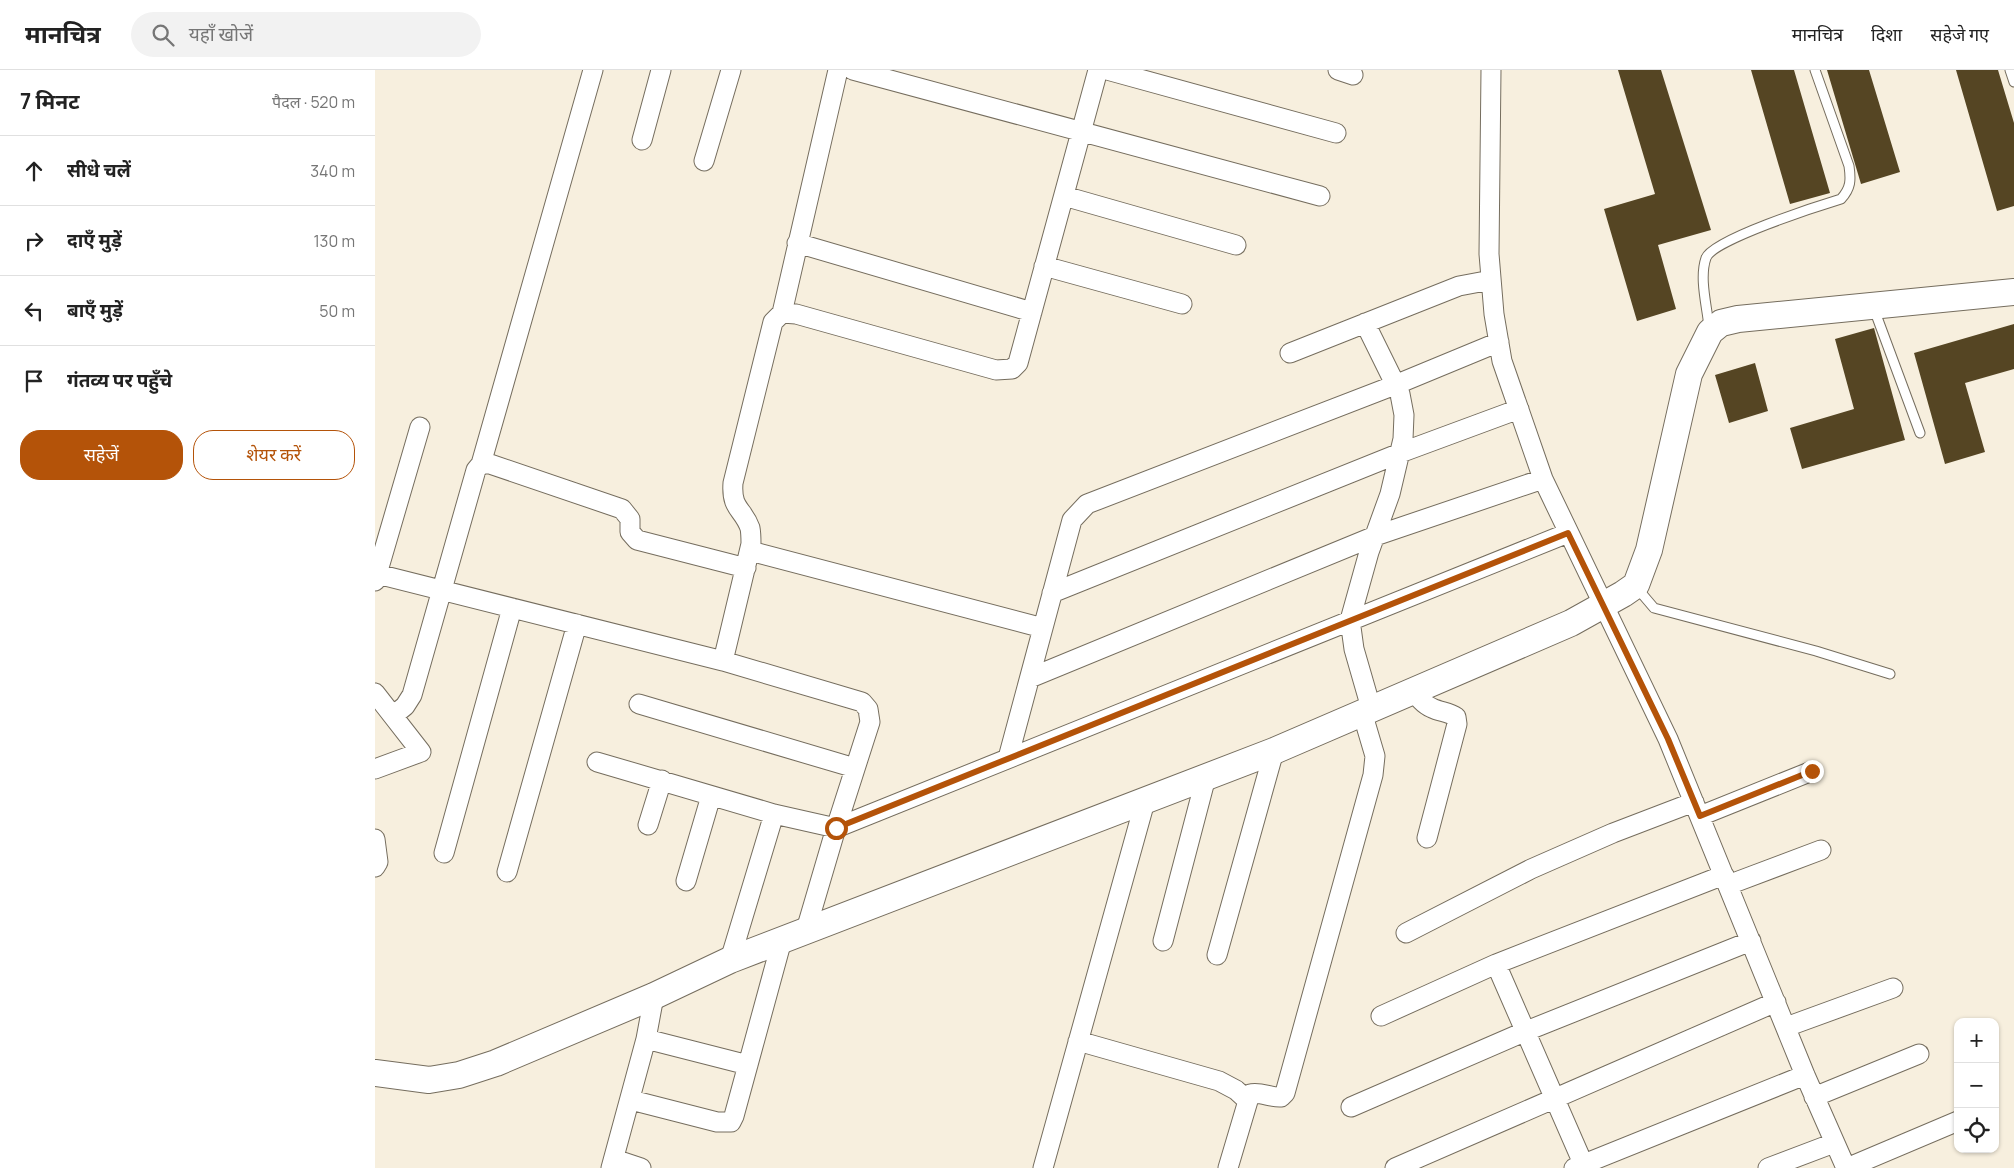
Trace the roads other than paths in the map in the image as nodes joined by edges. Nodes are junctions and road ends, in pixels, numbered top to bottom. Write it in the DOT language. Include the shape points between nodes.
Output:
graph roads {
  1 [pos="593,70"];
  2 [pos="661,70"];
  3 [pos="731,70"];
  4 [pos="838,70"];
  5 [pos="853,70"];
  6 [pos="1099,70"];
  7 [pos="1107,70"];
  8 [pos="1491,70"];
  9 [pos="1815,70"];
  10 [pos="2010,70"];
  11 [pos="2014,82"];
  12 [pos="1082,130"];
  13 [pos="1337,133"];
  14 [pos="642,140"];
  15 [pos="704,162"];
  16 [pos="1064,196"];
  17 [pos="1320,196"];
  18 [pos="797,243"];
  19 [pos="1236,245"];
  20 [pos="1044,266"];
  21 [pos="1491,280"];
  22 [pos="2014,292"];
  23 [pos="1182,304"];
  24 [pos="1873,307"];
  25 [pos="1031,312"];
  26 [pos="782,313"];
  27 [pos="1365,323"];
  28 [pos="1709,332"];
  29 [pos="1499,342"];
  30 [pos="1290,353"];
  31 [pos="1395,385"];
  32 [pos="1519,409"];
  33 [pos="419,427"];
  34 [pos="1920,433"];
  35 [pos="1399,453"];
  36 [pos="481,464"];
  37 [pos="1543,478"];
  38 [pos="1568,533"];
  39 [pos="1375,536"];
  40 [pos="748,560"];
  41 [pos="376,578"];
  42 [pos="1636,585"];
  43 [pos="443,591"];
  44 [pos="1052,594"];
  45 [pos="1604,606"];
  46 [pos="512,608"];
  47 [pos="1351,620"];
  48 [pos="577,624"];
  49 [pos="1043,628"];
  50 [pos="723,661"];
  51 [pos="1890,674"];
  52 [pos="1030,678"];
  53 [pos="1413,690"];
  54 [pos="375,693"];
  55 [pos="639,704"];
  56 [pos="1367,710"];
  57 [pos="394,715"];
  58 [pos="1274,751"];
  59 [pos="1008,758"];
  60 [pos="597,762"];
  61 [pos="855,768"];
  62 [pos="375,769"];
  63 [pos="1812,771"];
  64 [pos="1206,777"];
  65 [pos="662,780"];
  66 [pos="711,796"];
  67 [pos="1146,798"];
  68 [pos="1697,809"];
  69 [pos="774,814"];
  70 [pos="649,825"];
  71 [pos="836,828"];
  72 [pos="1427,838"];
  73 [pos="375,839"];
  74 [pos="1821,850"];
  75 [pos="443,853"];
  76 [pos="375,867"];
  77 [pos="507,872"];
  78 [pos="1726,880"];
  79 [pos="686,881"];
  80 [pos="806,930"];
  81 [pos="1406,933"];
  82 [pos="781,940"];
  83 [pos="1163,941"];
  84 [pos="1751,941"];
  85 [pos="1217,954"];
  86 [pos="730,960"];
  87 [pos="1496,964"];
  88 [pos="1893,988"];
  89 [pos="654,996"];
  90 [pos="1776,1002"];
  91 [pos="1381,1016"];
  92 [pos="1786,1027"];
  93 [pos="1525,1032"];
  94 [pos="646,1039"];
  95 [pos="1078,1041"];
  96 [pos="1919,1054"];
  97 [pos="748,1065"];
  98 [pos="375,1072"];
  99 [pos="1805,1075"];
  100 [pos="1814,1097"];
  101 [pos="631,1100"];
  102 [pos="1247,1100"];
  103 [pos="1554,1100"];
  104 [pos="1351,1107"];
  105 [pos="1954,1123"];
  106 [pos="1834,1143"];
  107 [pos="612,1164"];
  108 [pos="1581,1167"];
  109 [pos="641,1168"];
  110 [pos="1043,1168"];
  111 [pos="1228,1168"];
  112 [pos="1395,1168"];
  113 [pos="1768,1168"];
  114 [pos="1847,1168"];
  1 -- 36 [label="street"];
  2 -- 14 [label="street"];
  3 -- 15 [label="street"];
  4 -- 18 [label="street"];
  5 -- 12 [label="street"];
  6 -- 12 [label="street"];
  7 -- 13 [label="street"];
  8 -- 21 [label="street"];
  9 -- 28 [label="lane" via="1849,166 1851,180 1847,192 1841,199 1749,232 1714,248 1706,256 1703,269"];
  10 -- 11 [label="lane"];
  12 -- 16 [label="street"];
  12 -- 17 [label="street"];
  16 -- 19 [label="street"];
  16 -- 20 [label="street"];
  18 -- 25 [label="street"];
  18 -- 26 [label="street"];
  20 -- 23 [label="street"];
  20 -- 25 [label="street"];
  21 -- 27 [label="street" via="1459,286"];
  21 -- 29 [label="street"];
  22 -- 24 [label="street"];
  24 -- 28 [label="street" via="1738,319 1721,323"];
  24 -- 34 [label="lane"];
  25 -- 26 [label="street" via="1017,363 1005,371 796,314"];
  26 -- 40 [label="street" via="773,322 733,483 732,495 736,506 750,527"];
  27 -- 30 [label="street"];
  27 -- 31 [label="street"];
  28 -- 42 [label="street" via="1689,374 1657,517"];
  29 -- 31 [label="street"];
  29 -- 32 [label="street" via="1502,361"];
  31 -- 35 [label="street" via="1404,415"];
  31 -- 44 [label="street" via="1087,504 1072,520"];
  32 -- 35 [label="street"];
  32 -- 37 [label="street"];
  33 -- 41 [label="street"];
  35 -- 39 [label="street" via="1390,494"];
  35 -- 44 [label="street"];
  36 -- 40 [label="street" via="490,464 623,509 630,519 630,532 637,540"];
  36 -- 43 [label="street" via="476,470"];
  37 -- 38 [label="street"];
  37 -- 39 [label="street"];
  38 -- 45 [label="street"];
  38 -- 47 [label="street"];
  39 -- 47 [label="street"];
  39 -- 52 [label="street"];
  40 -- 49 [label="street"];
  40 -- 50 [label="street"];
  41 -- 43 [label="street"];
  42 -- 45 [label="street"];
  42 -- 51 [label="lane" via="1654,608"];
  43 -- 46 [label="street"];
  43 -- 57 [label="street" via="412,695"];
  44 -- 49 [label="street"];
  45 -- 53 [label="street"];
  45 -- 68 [label="street" via="1668,739"];
  46 -- 48 [label="street"];
  46 -- 75 [label="street"];
  47 -- 56 [label="street"];
  47 -- 59 [label="street"];
  48 -- 50 [label="street"];
  48 -- 77 [label="street"];
  49 -- 52 [label="street"];
  50 -- 61 [label="street" via="862,702 868,709 870,722"];
  52 -- 59 [label="street"];
  53 -- 56 [label="street"];
  53 -- 72 [label="street" via="1422,702 1451,714 1457,724"];
  54 -- 57 [label="street"];
  55 -- 61 [label="street"];
  56 -- 58 [label="street"];
  56 -- 102 [label="street" via="1375,756 1373,775 1285,1093 1276,1098 1255,1092"];
  57 -- 62 [label="street" via="421,752"];
  58 -- 64 [label="street"];
  58 -- 85 [label="street"];
  59 -- 71 [label="street"];
  60 -- 65 [label="street"];
  61 -- 71 [label="street"];
  63 -- 68 [label="street"];
  64 -- 67 [label="street"];
  64 -- 83 [label="street"];
  65 -- 66 [label="street"];
  65 -- 70 [label="street"];
  66 -- 69 [label="street"];
  66 -- 79 [label="street"];
  67 -- 80 [label="street"];
  67 -- 95 [label="street"];
  68 -- 78 [label="street"];
  68 -- 81 [label="street" via="1613,833 1531,869"];
  69 -- 71 [label="street"];
  69 -- 86 [label="street"];
  71 -- 80 [label="street"];
  73 -- 76 [label="street" via="378,862"];
  74 -- 78 [label="street"];
  78 -- 84 [label="street"];
  78 -- 87 [label="street"];
  80 -- 82 [label="street"];
  82 -- 86 [label="street"];
  82 -- 97 [label="street"];
  84 -- 90 [label="street"];
  84 -- 93 [label="street"];
  86 -- 89 [label="street"];
  87 -- 91 [label="street"];
  87 -- 93 [label="street"];
  88 -- 92 [label="street"];
  89 -- 94 [label="street"];
  89 -- 98 [label="street" via="496,1063 459,1075 429,1080"];
  90 -- 92 [label="street"];
  90 -- 103 [label="street"];
  92 -- 99 [label="street"];
  93 -- 103 [label="street"];
  93 -- 104 [label="street"];
  94 -- 97 [label="street"];
  94 -- 101 [label="street"];
  95 -- 102 [label="street" via="1219,1081"];
  95 -- 110 [label="street"];
  96 -- 100 [label="street"];
  97 -- 101 [label="street" via="731,1122 717,1122"];
  99 -- 100 [label="street"];
  99 -- 108 [label="street"];
  100 -- 106 [label="street"];
  101 -- 107 [label="street"];
  102 -- 111 [label="street"];
  103 -- 108 [label="street"];
  103 -- 112 [label="street"];
  105 -- 114 [label="street"];
  106 -- 113 [label="street"];
  106 -- 114 [label="street"];
  107 -- 109 [label="street"];
}
